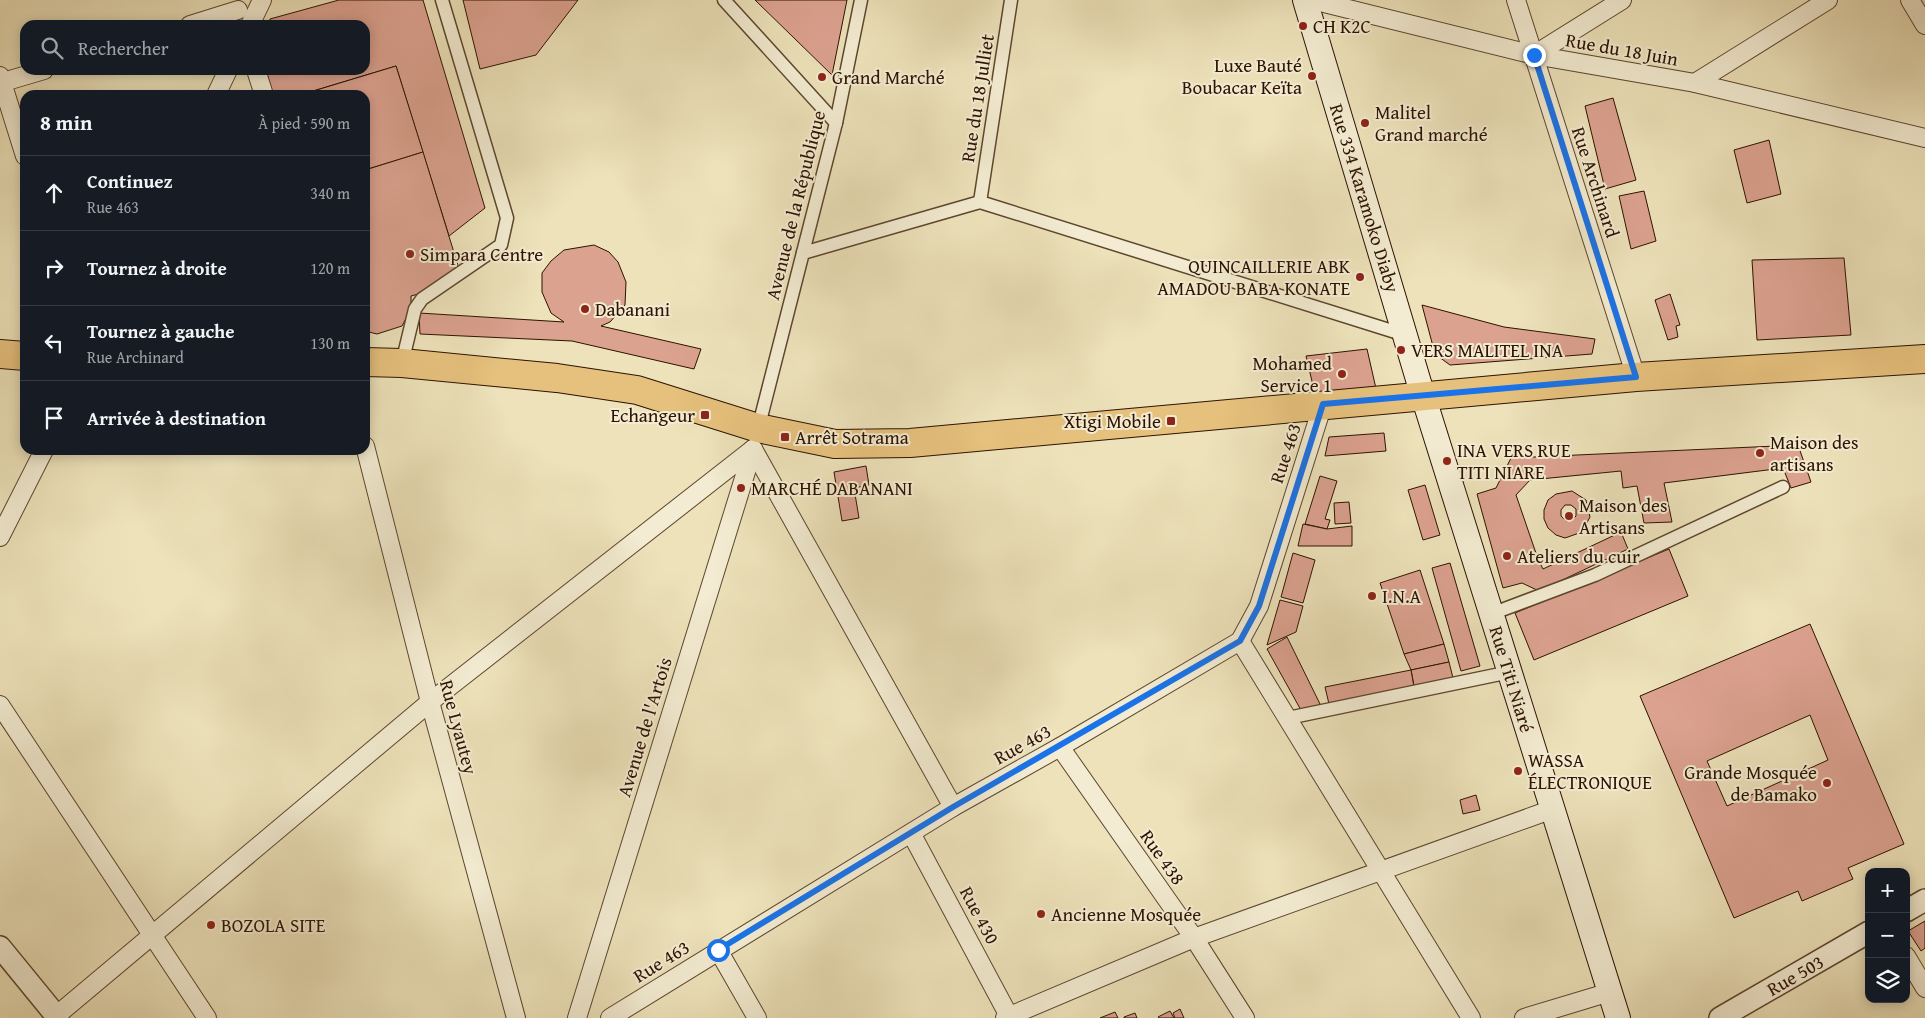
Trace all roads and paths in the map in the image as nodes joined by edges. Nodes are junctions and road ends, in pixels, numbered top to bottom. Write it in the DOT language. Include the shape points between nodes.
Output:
graph roads {
  1 [pos="442,0"];
  2 [pos="724,0"];
  3 [pos="862,0"];
  4 [pos="1012,0"];
  5 [pos="1305,0"];
  6 [pos="1312,0"];
  7 [pos="1516,0"];
  8 [pos="1622,0"];
  9 [pos="1828,0"];
  10 [pos="1910,0"];
  11 [pos="265,1"];
  12 [pos="238,12"];
  13 [pos="208,20"];
  14 [pos="253,20"];
  15 [pos="1925,25"];
  16 [pos="1534,55"];
  17 [pos="24,75"];
  18 [pos="226,75"];
  19 [pos="258,75"];
  20 [pos="1,81"];
  21 [pos="1694,83"];
  22 [pos="218,90"];
  23 [pos="262,90"];
  24 [pos="836,123"];
  25 [pos="1925,138"];
  26 [pos="20,140"];
  27 [pos="980,202"];
  28 [pos="803,253"];
  29 [pos="1405,335"];
  30 [pos="0,354"];
  31 [pos="20,356"];
  32 [pos="1925,359"];
  33 [pos="370,362"];
  34 [pos="402,363"];
  35 [pos="1636,377"];
  36 [pos="1424,396"];
  37 [pos="1323,404"];
  38 [pos="756,438"];
  39 [pos="41,455"];
  40 [pos="367,455"];
  41 [pos="1783,487"];
  42 [pos="0,537"];
  43 [pos="1492,614"];
  44 [pos="1240,641"];
  45 [pos="1510,672"];
  46 [pos="430,702"];
  47 [pos="0,705"];
  48 [pos="1288,718"];
  49 [pos="1060,747"];
  50 [pos="953,807"];
  51 [pos="1553,809"];
  52 [pos="911,833"];
  53 [pos="1381,871"];
  54 [pos="1925,900"];
  55 [pos="1910,909"];
  56 [pos="1865,934"];
  57 [pos="152,936"];
  58 [pos="1194,938"];
  59 [pos="0,947"];
  60 [pos="718,950"];
  61 [pos="1907,958"];
  62 [pos="1925,988"];
  63 [pos="1610,992"];
  64 [pos="1732,1015"];
  65 [pos="57,1017"];
  66 [pos="1008,1017"];
  67 [pos="208,1018"];
  68 [pos="516,1018"];
  69 [pos="577,1018"];
  70 [pos="610,1018"];
  71 [pos="757,1018"];
  72 [pos="1244,1018"];
  73 [pos="1471,1018"];
  74 [pos="1524,1018"];
  75 [pos="1618,1018"];
  1 -- 34 [label="street" via="507,218 501,245 422,299"];
  2 -- 24 [label="street"];
  3 -- 24 [label="street, Avenue de la République"];
  4 -- 27 [label="street, Rue du 18 Julliet"];
  5 -- 29 [label="main road, Rue 334 Karamoko Diaby"];
  6 -- 16 [label="street, Rue du 18 Juin"];
  7 -- 16 [label="street, Rue Archinard"];
  8 -- 16 [label="street"];
  9 -- 21 [label="street"];
  10 -- 15 [label="street"];
  11 -- 12 [label="street"];
  11 -- 14 [label="street"];
  12 -- 13 [label="street"];
  16 -- 21 [label="street, Rue du 18 Juin"];
  16 -- 35 [label="street, Rue Archinard"];
  17 -- 20 [label="street"];
  18 -- 22 [label="street"];
  19 -- 23 [label="street"];
  20 -- 26 [label="street"];
  21 -- 25 [label="street, Rue du 18 Juin"];
  24 -- 28 [label="street, Avenue de la République"];
  27 -- 28 [label="street"];
  27 -- 29 [label="street"];
  28 -- 38 [label="street, Avenue de la République"];
  29 -- 36 [label="main road, Rue 334 Karamoko Diaby"];
  30 -- 31 [label="main road"];
  32 -- 35 [label="main road"];
  33 -- 34 [label="main road"];
  34 -- 38 [label="main road" via="557,378 637,390"];
  35 -- 36 [label="main road"];
  36 -- 37 [label="main road"];
  36 -- 43 [label="main road, Rue Titi Niaré"];
  37 -- 38 [label="main road" via="910,443 835,444"];
  37 -- 44 [label="street, Rue 463" via="1259,606"];
  38 -- 46 [label="street"];
  38 -- 50 [label="street"];
  38 -- 69 [label="street, Avenue de l'Artois"];
  39 -- 42 [label="street"];
  40 -- 46 [label="street, Rue Lyautey"];
  41 -- 43 [label="street" via="1595,574"];
  43 -- 45 [label="main road, Rue Titi Niaré"];
  44 -- 48 [label="street"];
  44 -- 49 [label="street, Rue 463"];
  45 -- 48 [label="street"];
  45 -- 51 [label="main road, Rue Titi Niaré"];
  46 -- 57 [label="street"];
  46 -- 68 [label="street, Rue Lyautey"];
  47 -- 57 [label="street"];
  48 -- 53 [label="street"];
  49 -- 50 [label="street, Rue 463"];
  49 -- 58 [label="street, Rue 438"];
  50 -- 52 [label="street, Rue 463"];
  51 -- 53 [label="street"];
  51 -- 63 [label="main road, Rue Titi Niaré"];
  52 -- 60 [label="street, Rue 463"];
  52 -- 66 [label="street, Rue 430"];
  53 -- 58 [label="street"];
  53 -- 73 [label="street"];
  54 -- 55 [label="street"];
  56 -- 64 [label="street, Rue 503"];
  57 -- 65 [label="street"];
  57 -- 67 [label="street"];
  58 -- 66 [label="street"];
  58 -- 72 [label="street, Rue 438"];
  59 -- 65 [label="street"];
  60 -- 70 [label="street, Rue 463"];
  60 -- 71 [label="street"];
  61 -- 62 [label="street"];
  63 -- 74 [label="street"];
  63 -- 75 [label="main road, Rue Titi Niaré"];
}
